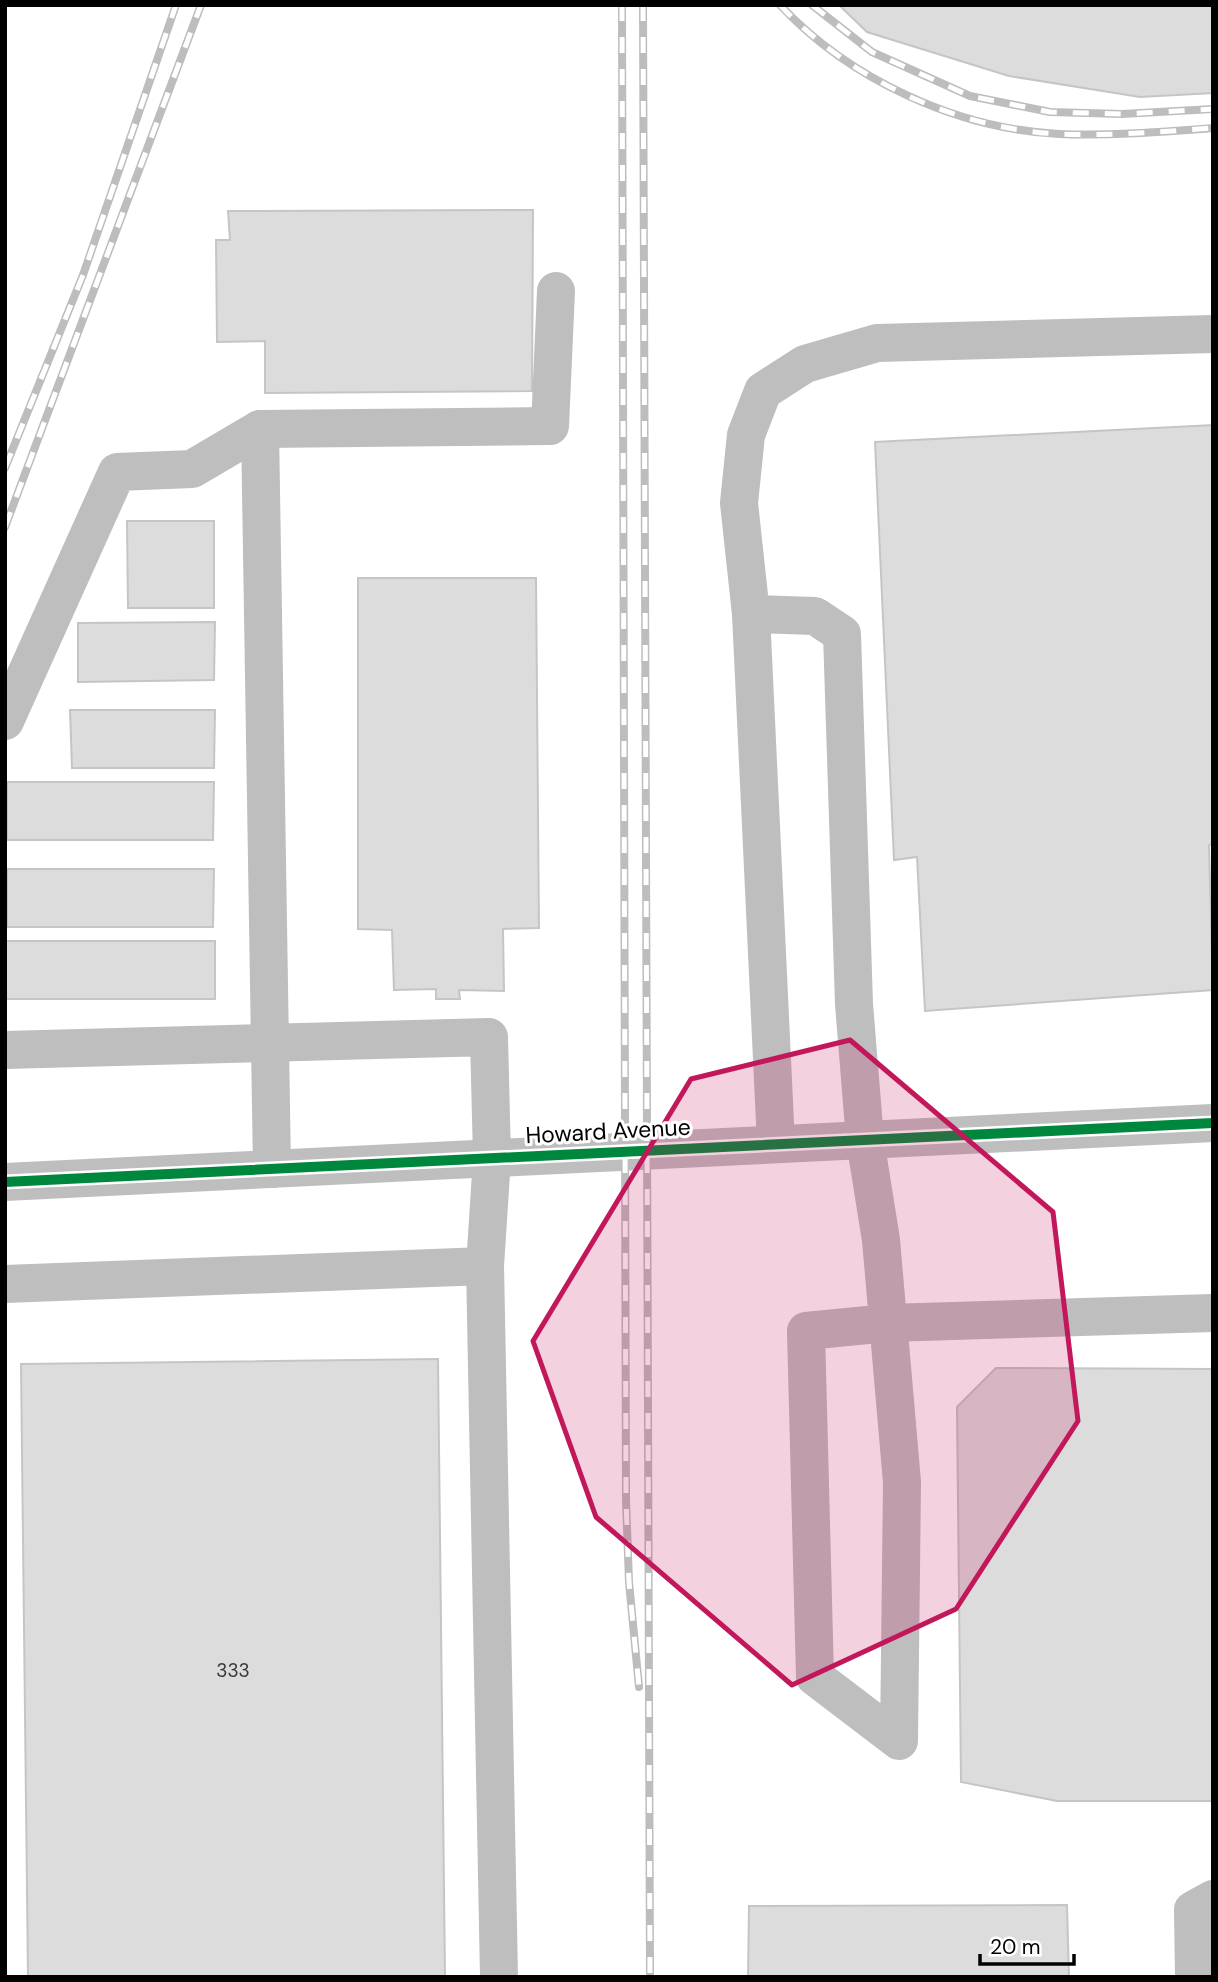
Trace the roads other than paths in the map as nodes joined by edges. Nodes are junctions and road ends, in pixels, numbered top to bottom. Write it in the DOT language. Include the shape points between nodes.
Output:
graph roads {
  1 [pos="556,291"];
  2 [pos="1213,334"];
  3 [pos="260,429"];
  4 [pos="751,614"];
  5 [pos="5,721"];
  6 [pos="270,1045"];
  7 [pos="5,1050"];
  8 [pos="1213,1123"];
  9 [pos="865,1140"];
  10 [pos="776,1144"];
  11 [pos="492,1158"];
  12 [pos="272,1169"];
  13 [pos="5,1182"];
  14 [pos="485,1266"];
  15 [pos="5,1284"];
  16 [pos="1213,1313"];
  17 [pos="888,1324"];
  18 [pos="1203,1905"];
  19 [pos="499,1977"];
  20 [pos="1194,1977"];
  1 -- 3 [label="street" via="550,426"];
  2 -- 4 [label="street" via="877,343 805,364 763,391 746,435 739,503"];
  3 -- 5 [label="street" via="192,469 117,472"];
  3 -- 6 [label="street"];
  4 -- 9 [label="street" via="815,616 842,634 854,990"];
  4 -- 10 [label="street"];
  6 -- 7 [label="street"];
  6 -- 11 [label="street" via="489,1037"];
  6 -- 12 [label="street"];
  8 -- 9 [label="street, Howard Avenue"];
  9 -- 10 [label="street, Howard Avenue"];
  9 -- 17 [label="street"];
  10 -- 11 [label="street, Howard Avenue"];
  11 -- 12 [label="street, Howard Avenue"];
  11 -- 14 [label="street"];
  12 -- 13 [label="street, Howard Avenue"];
  14 -- 15 [label="street"];
  14 -- 19 [label="street"];
  16 -- 17 [label="street"];
  17 -- 17 [label="street" via="902,1482 899,1741 815,1677 806,1331"];
  18 -- 20 [label="street"];
}
